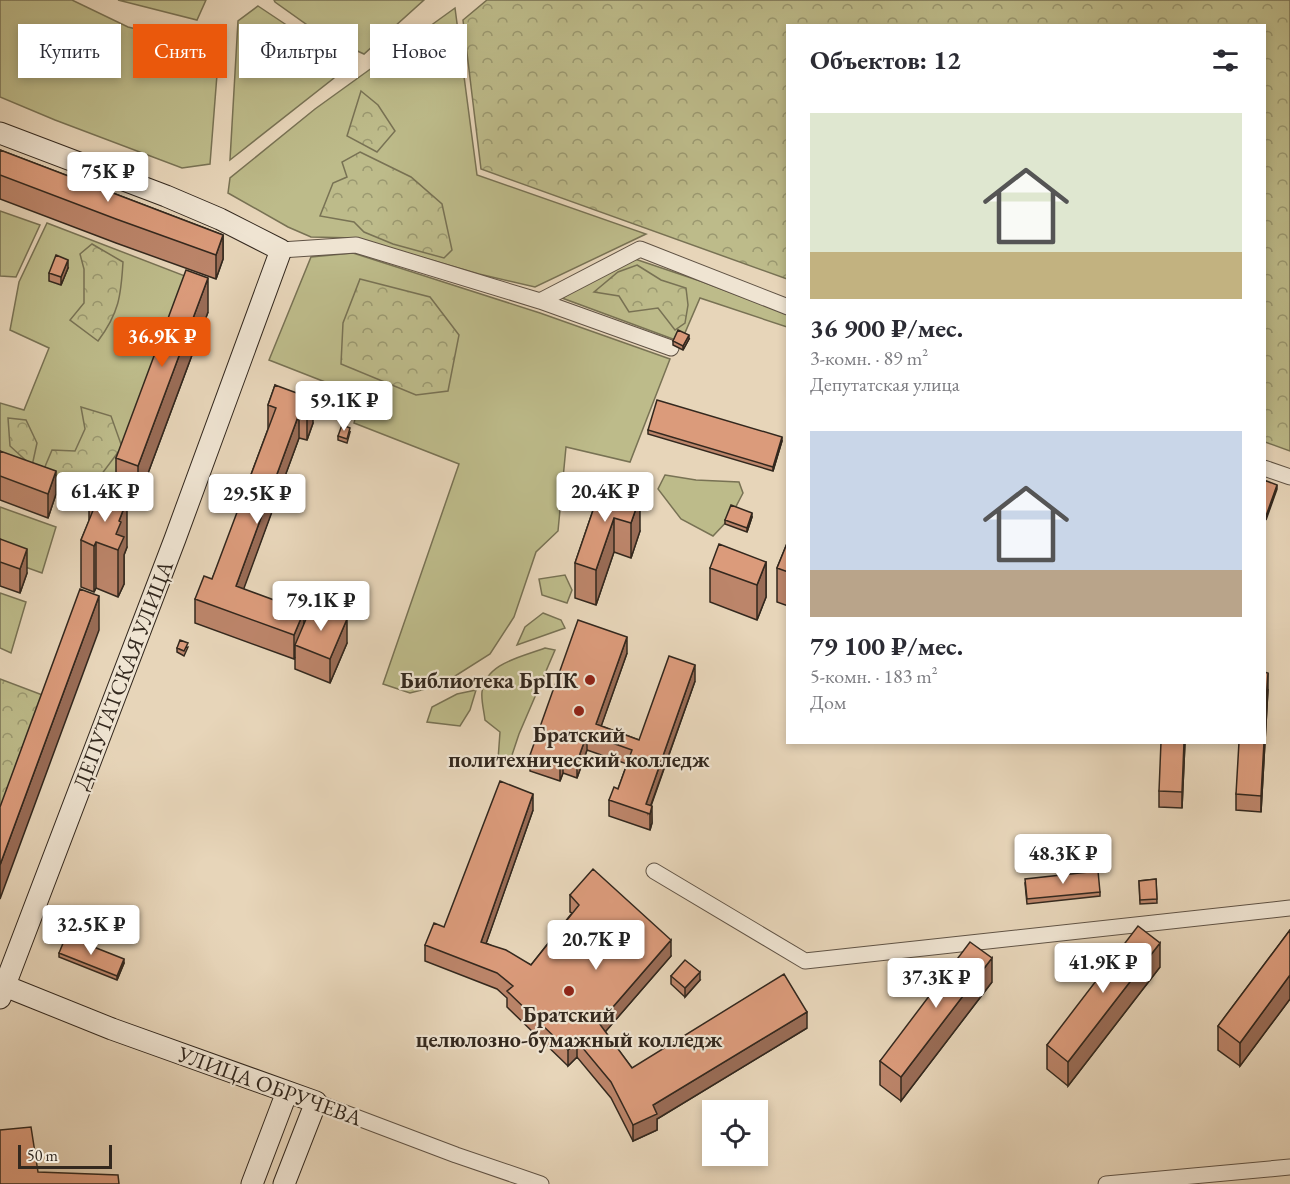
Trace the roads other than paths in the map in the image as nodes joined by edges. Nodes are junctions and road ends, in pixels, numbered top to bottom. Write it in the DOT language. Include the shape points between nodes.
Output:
graph roads {
  1 [pos="0,133"];
  2 [pos="281,250"];
  3 [pos="540,301"];
  4 [pos="786,306"];
  5 [pos="671,348"];
  6 [pos="1266,469"];
  7 [pos="1290,477"];
  8 [pos="654,871"];
  9 [pos="1290,908"];
  10 [pos="2,989"];
  11 [pos="287,1092"];
  12 [pos="316,1102"];
  13 [pos="1290,1167"];
  14 [pos="252,1184"];
  15 [pos="284,1184"];
  16 [pos="541,1184"];
  17 [pos="1106,1184"];
  1 -- 2 [label="street" via="166,196"];
  2 -- 3 [label="street" via="356,245"];
  2 -- 10 [label="street, ДЕПУТАТСКАЯ УЛИЦА"];
  3 -- 4 [label="street" via="640,249"];
  3 -- 5 [label="street"];
  6 -- 7 [label="street"];
  8 -- 9 [label="street" via="805,961"];
  10 -- 11 [label="street, УЛИЦА ОБРУЧЕВА"];
  11 -- 12 [label="street, УЛИЦА ОБРУЧЕВА"];
  11 -- 14 [label="street"];
  12 -- 15 [label="street"];
  12 -- 16 [label="street, УЛИЦА ОБРУЧЕВА"];
  13 -- 17 [label="street"];
}
